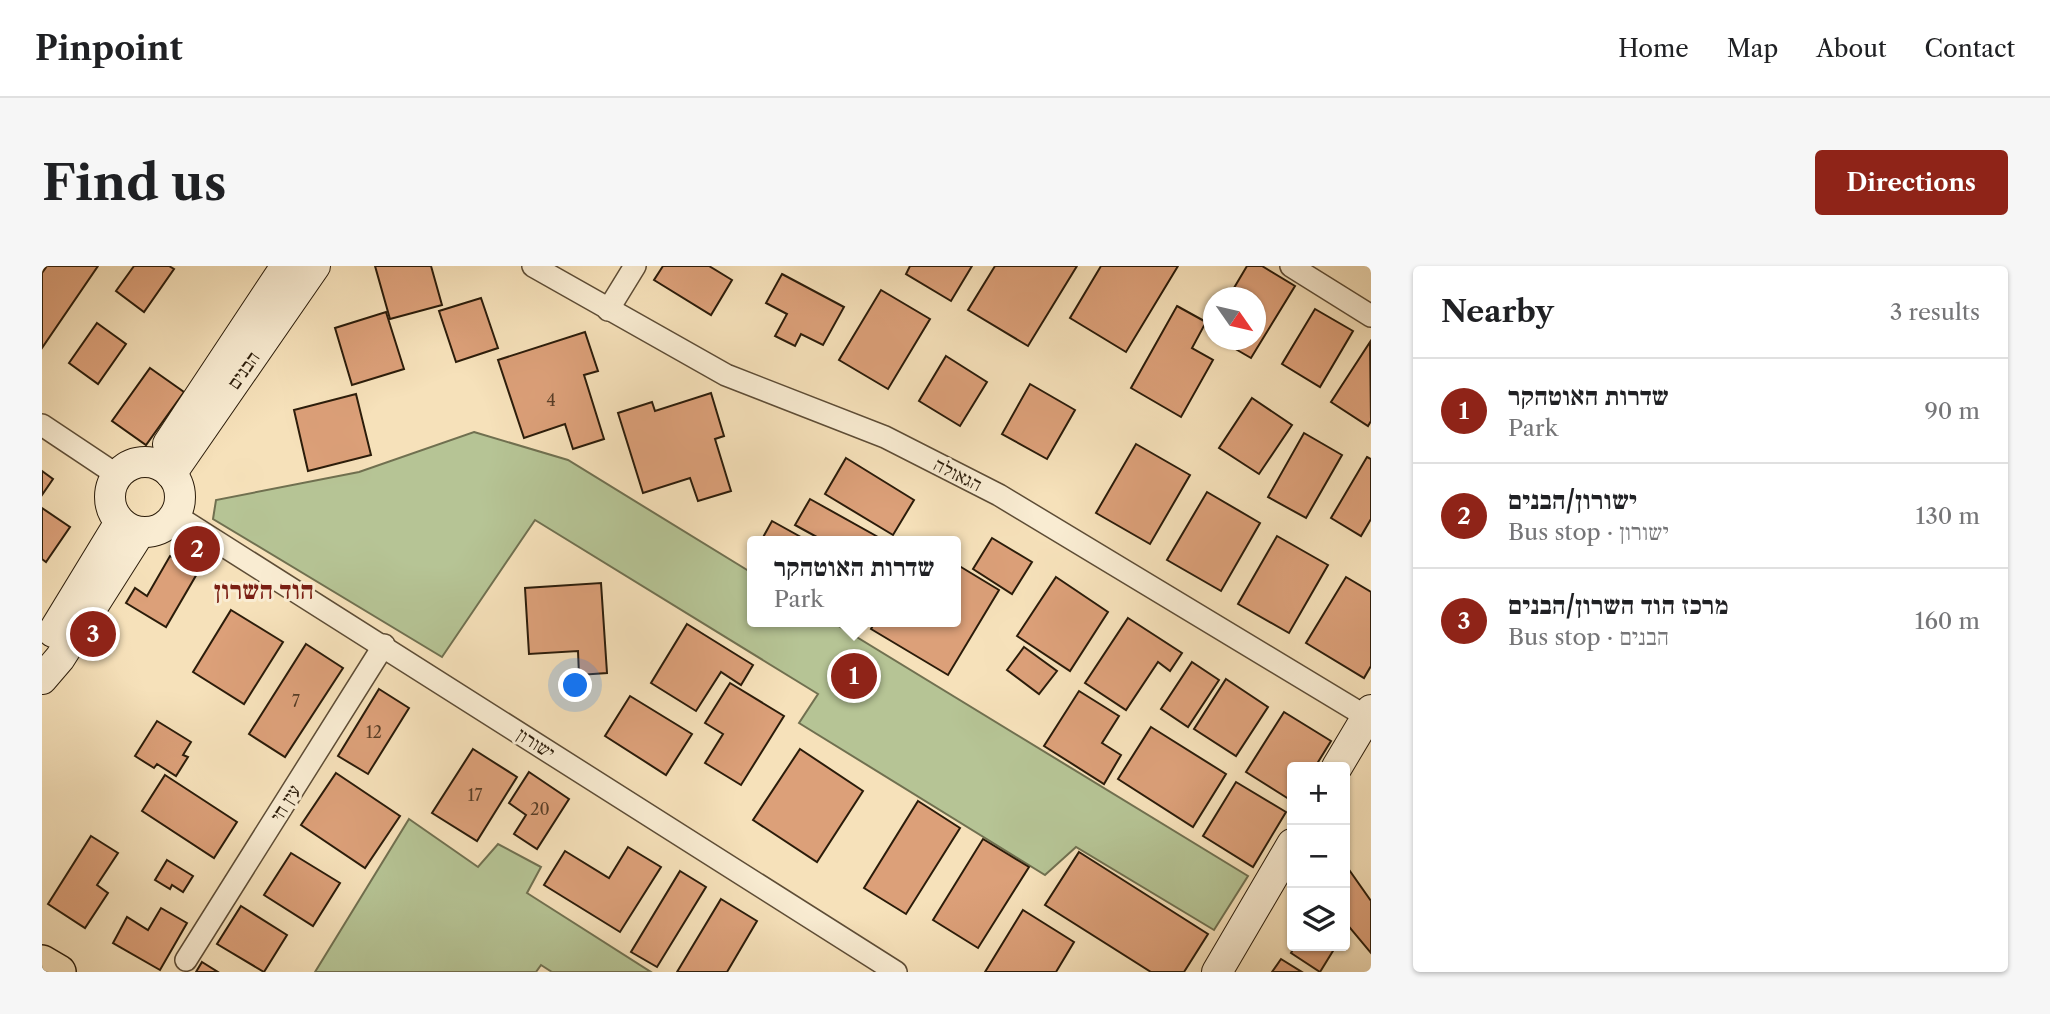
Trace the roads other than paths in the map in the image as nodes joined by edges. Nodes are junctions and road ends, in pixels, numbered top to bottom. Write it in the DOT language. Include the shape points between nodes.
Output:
graph roads {
  1 [pos="286,266"];
  2 [pos="315,266"];
  3 [pos="533,266"];
  4 [pos="635,266"];
  5 [pos="1292,266"];
  6 [pos="608,310"];
  7 [pos="1371,316"];
  8 [pos="42,425"];
  9 [pos="163,468"];
  10 [pos="117,475"];
  11 [pos="175,515"];
  12 [pos="130,527"];
  13 [pos="384,645"];
  14 [pos="42,650"];
  15 [pos="42,679"];
  16 [pos="1369,714"];
  17 [pos="1340,762"];
  18 [pos="1287,853"];
  19 [pos="186,960"];
  20 [pos="42,962"];
  21 [pos="59,972"];
  22 [pos="896,972"];
  23 [pos="1217,972"];
  1 -- 9 [label="street, הבנים"];
  2 -- 9 [label="street, הבנים"];
  3 -- 6 [label="street, הגאולה"];
  4 -- 6 [label="street"];
  5 -- 7 [label="street"];
  6 -- 16 [label="street, הגאולה" via="726,375 885,437 999,495"];
  8 -- 10 [label="street"];
  9 -- 10 [label="street" via="135,463"];
  9 -- 11 [label="street" via="181,493"];
  10 -- 12 [label="street" via="109,499 112,510"];
  11 -- 12 [label="street" via="161,529"];
  11 -- 13 [label="street, ישורון"];
  12 -- 14 [label="street"];
  12 -- 15 [label="street" via="60,658"];
  13 -- 19 [label="street, עין חי"];
  13 -- 22 [label="street, ישורון"];
  16 -- 17 [label="street"];
  18 -- 23 [label="street"];
  20 -- 21 [label="main road"];
}
